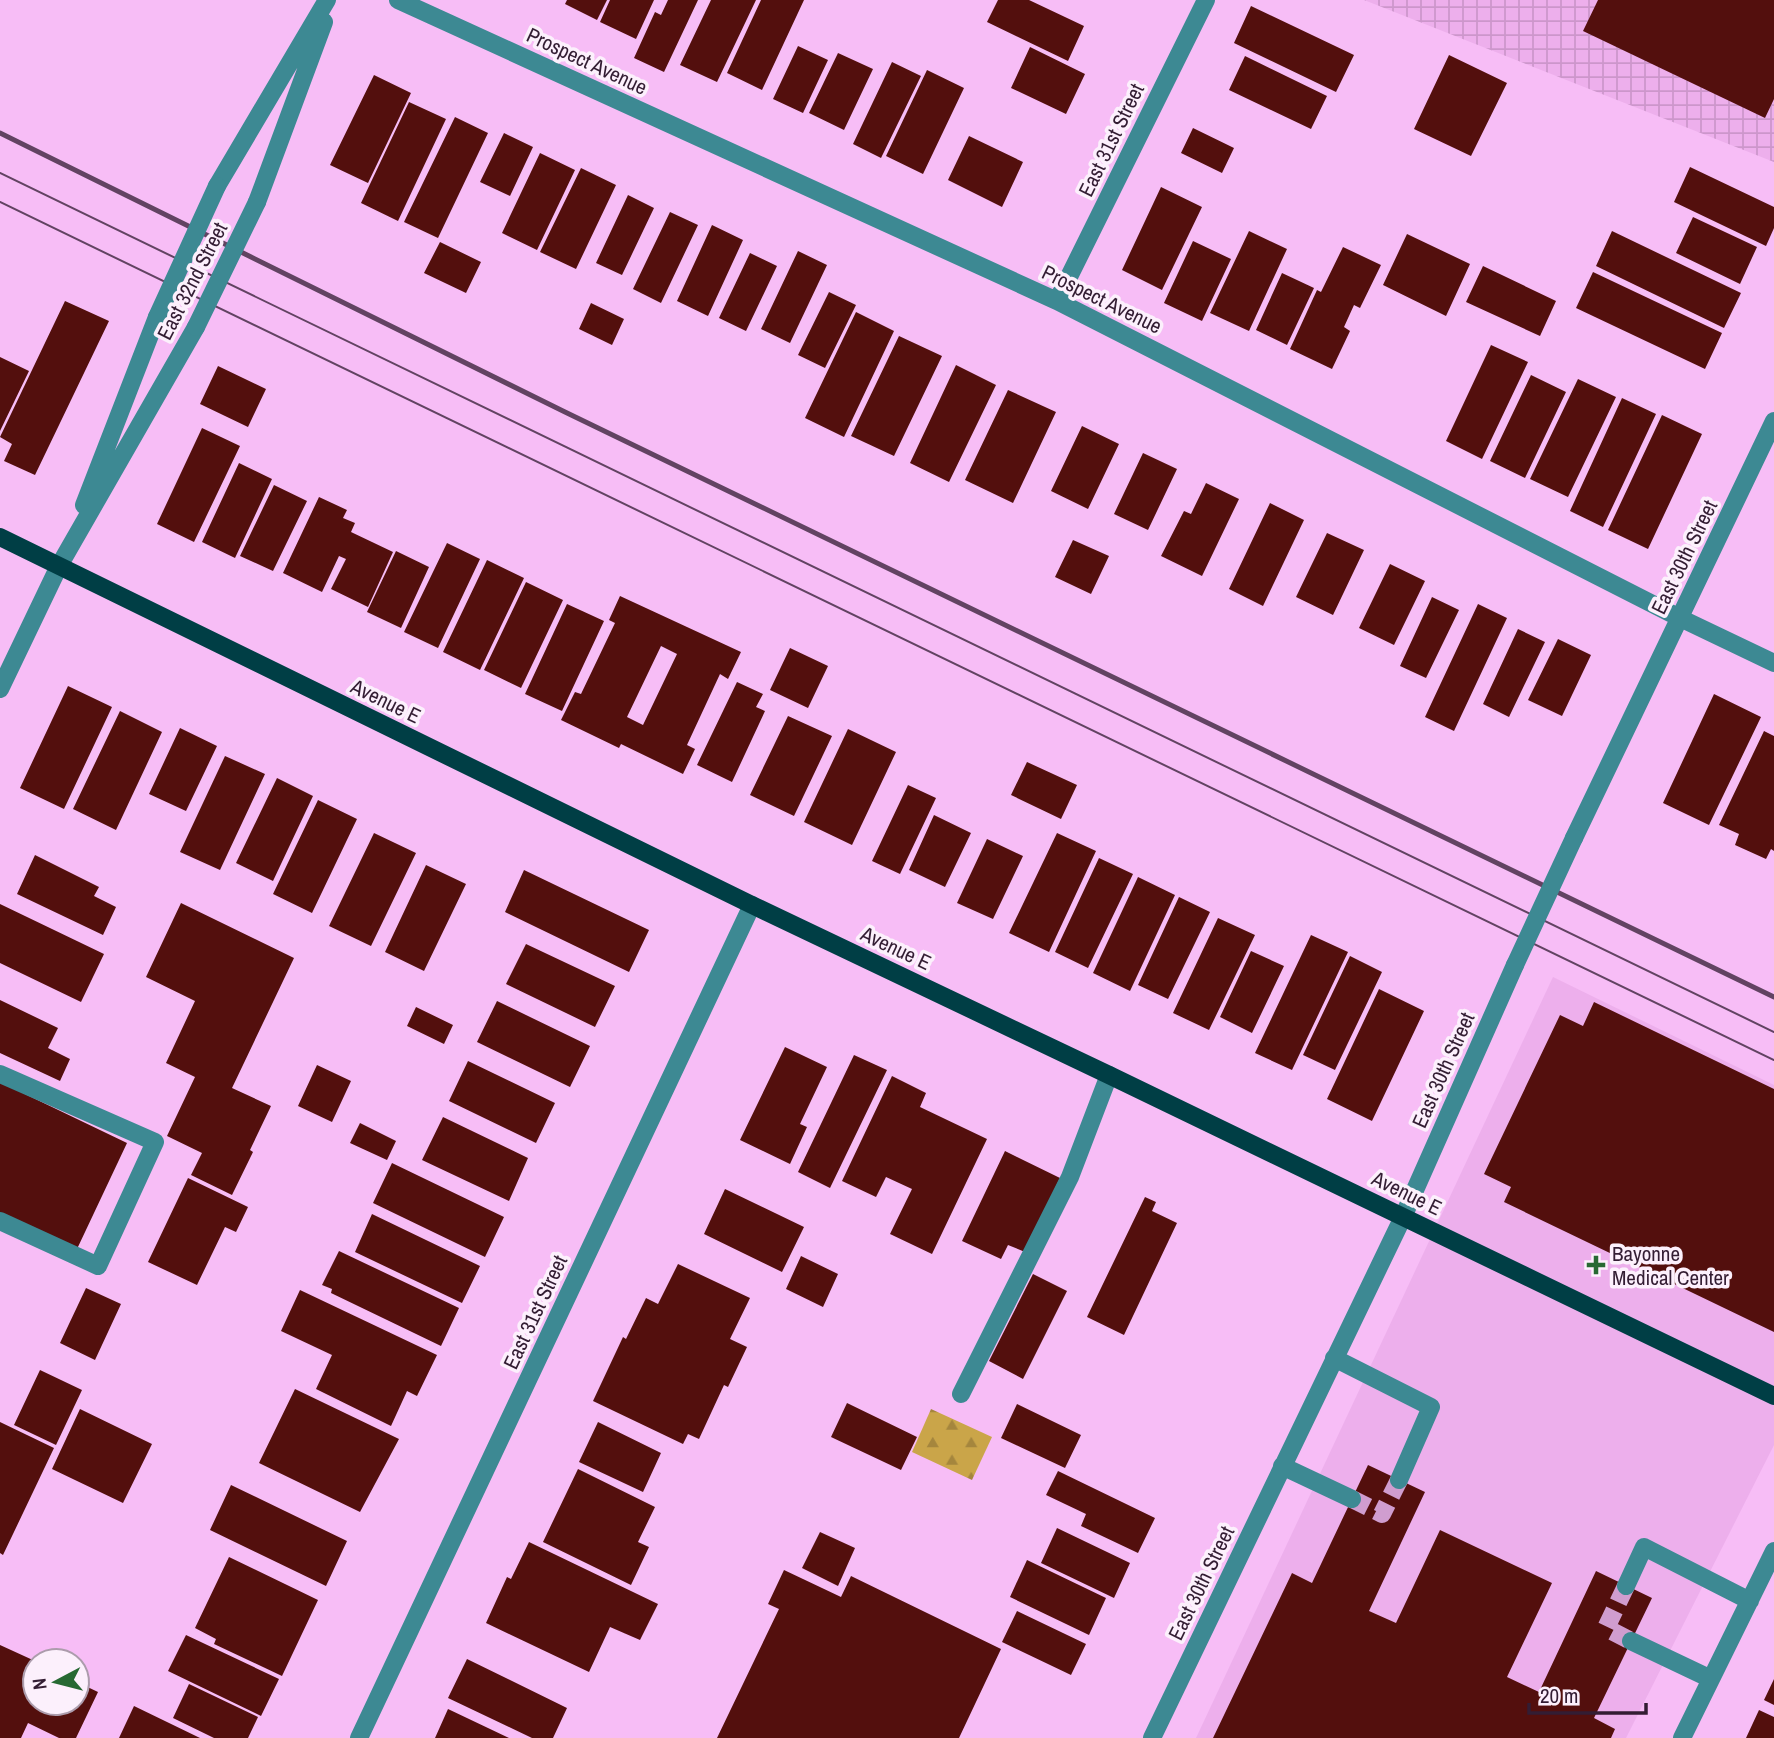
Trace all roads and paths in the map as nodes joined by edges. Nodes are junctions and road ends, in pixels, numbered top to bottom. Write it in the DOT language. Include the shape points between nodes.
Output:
graph roads {
  1 [pos="330,0"];
  2 [pos="398,0"];
  3 [pos="1206,0"];
  4 [pos="1057,301"];
  5 [pos="1774,421"];
  6 [pos="0,537"];
  7 [pos="59,566"];
  8 [pos="1680,618"];
  9 [pos="1774,663"];
  10 [pos="0,688"];
  11 [pos="752,905"];
  12 [pos="0,1074"];
  13 [pos="1109,1074"];
  14 [pos="1403,1217"];
  15 [pos="0,1221"];
  16 [pos="1334,1359"];
  17 [pos="961,1394"];
  18 [pos="1774,1396"];
  19 [pos="1282,1466"];
  20 [pos="1399,1480"];
  21 [pos="1352,1499"];
  22 [pos="1774,1551"];
  23 [pos="1626,1586"];
  24 [pos="1750,1601"];
  25 [pos="1631,1641"];
  26 [pos="1711,1678"];
  27 [pos="359,1738"];
  28 [pos="1152,1738"];
  29 [pos="1682,1738"];
  1 -- 7 [label="street, East 32nd Street, bridge" via="217,186 157,317"];
  1 -- 7 [label="street, East 32nd Street, bridge" via="257,202 196,327"];
  2 -- 4 [label="street, Prospect Avenue"];
  3 -- 4 [label="street, East 31st Street"];
  4 -- 8 [label="street, Prospect Avenue"];
  5 -- 8 [label="street, East 30th Street"];
  6 -- 7 [label="main road, Avenue E"];
  7 -- 10 [label="street, East 32nd Street"];
  7 -- 11 [label="main road, Avenue E"];
  8 -- 9 [label="street, Prospect Avenue"];
  8 -- 14 [label="street, East 30th Street, bridge" via="1515,965"];
  11 -- 13 [label="main road, Avenue E"];
  11 -- 27 [label="street, East 31st Street"];
  12 -- 15 [label="street" via="155,1142 98,1266"];
  13 -- 14 [label="main road, Avenue E"];
  13 -- 17 [label="street" via="1070,1177"];
  14 -- 16 [label="street, East 30th Street"];
  14 -- 18 [label="main road, Avenue E"];
  16 -- 19 [label="street, East 30th Street"];
  16 -- 20 [label="street" via="1431,1407"];
  19 -- 21 [label="street"];
  19 -- 28 [label="street, East 30th Street"];
  22 -- 24 [label="street"];
  23 -- 24 [label="street" via="1644,1547"];
  24 -- 26 [label="street"];
  25 -- 26 [label="street"];
  26 -- 29 [label="street"];
}
